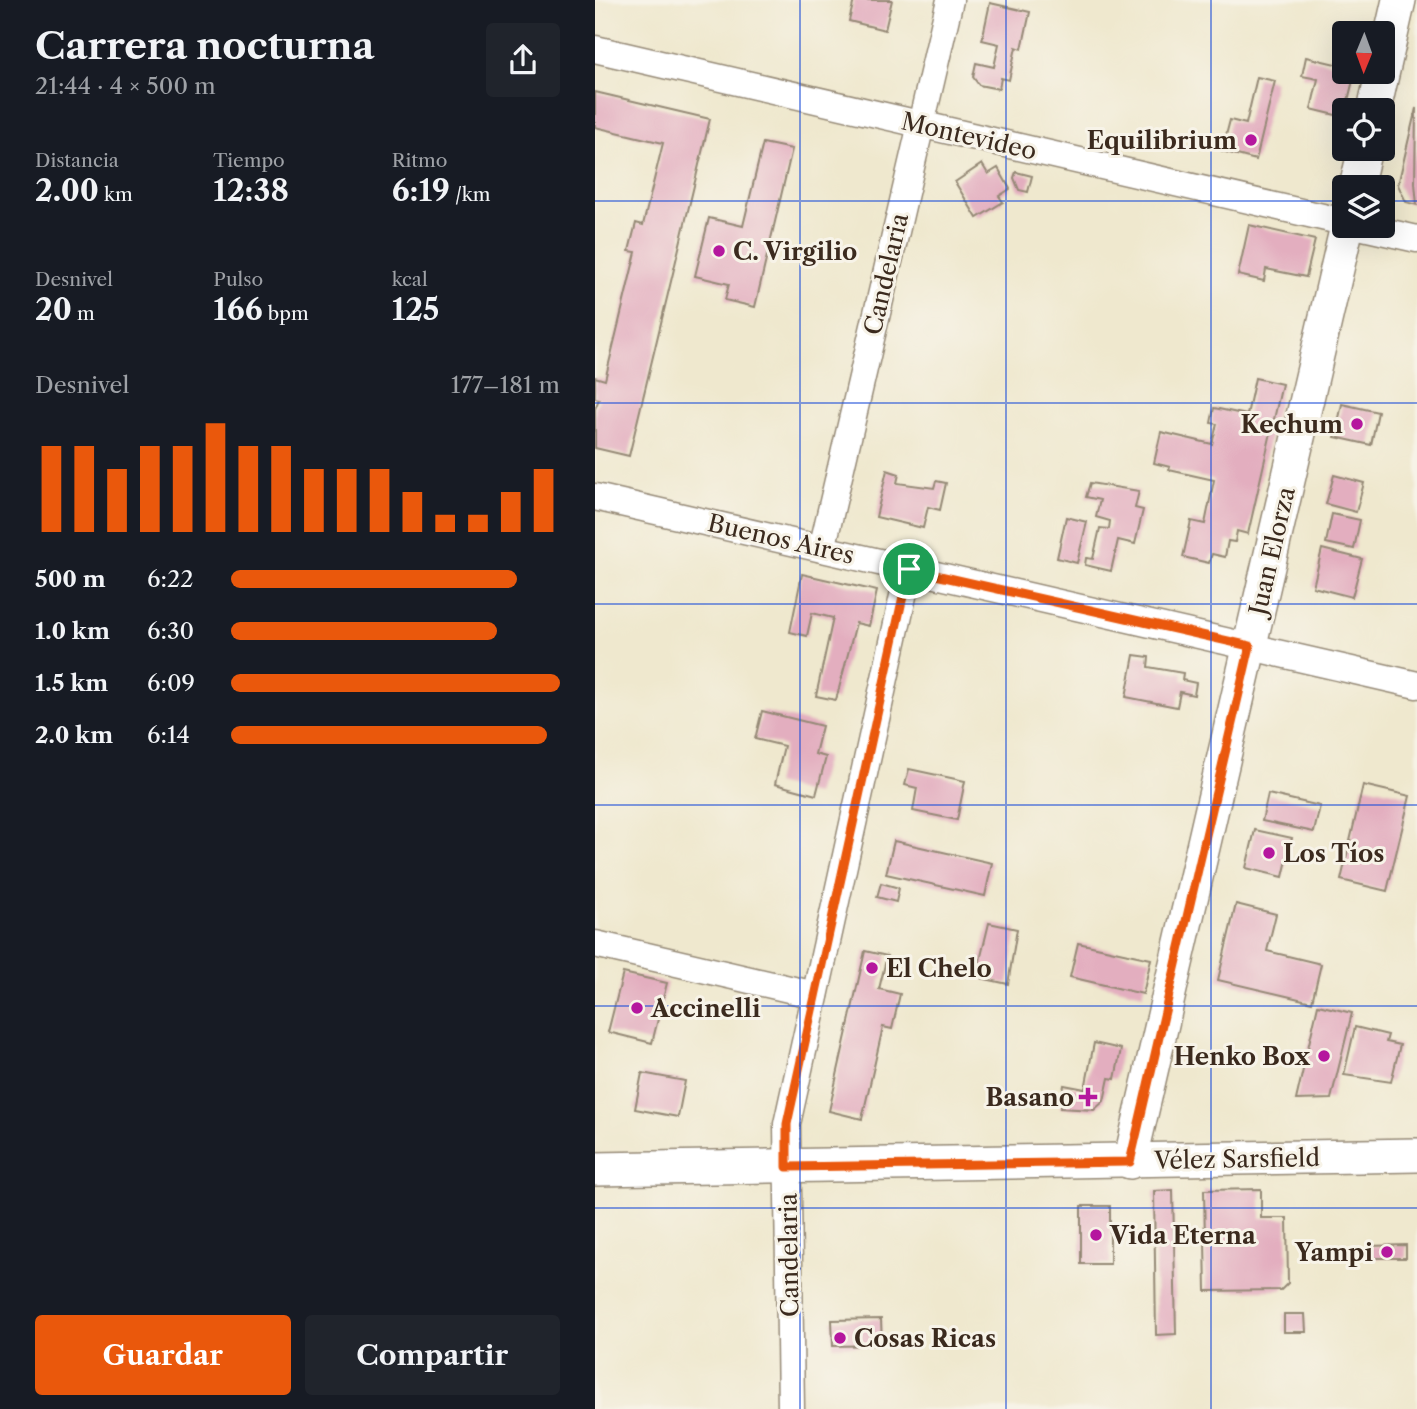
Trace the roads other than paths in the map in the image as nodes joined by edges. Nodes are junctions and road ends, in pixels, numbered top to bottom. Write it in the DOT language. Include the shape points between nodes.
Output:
graph roads {
  1 [pos="950,0"];
  2 [pos="1399,0"];
  3 [pos="595,49"];
  4 [pos="1377,98"];
  5 [pos="921,124"];
  6 [pos="1332,221"];
  7 [pos="1395,234"];
  8 [pos="1342,238"];
  9 [pos="1417,239"];
  10 [pos="595,497"];
  11 [pos="823,549"];
  12 [pos="909,569"];
  13 [pos="1250,646"];
  14 [pos="1417,685"];
  15 [pos="595,944"];
  16 [pos="815,995"];
  17 [pos="1417,1155"];
  18 [pos="1130,1162"];
  19 [pos="787,1167"];
  20 [pos="595,1169"];
  21 [pos="791,1409"];
  1 -- 5 [label="street, Candelaria"];
  2 -- 4 [label="main road"];
  3 -- 5 [label="street, Montevideo"];
  5 -- 6 [label="street, Montevideo"];
  5 -- 11 [label="street, Candelaria"];
  7 -- 9 [label="street"];
  8 -- 13 [label="main road, Juan Elorza"];
  10 -- 11 [label="street, Buenos Aires"];
  11 -- 12 [label="street, Buenos Aires"];
  12 -- 13 [label="street, Buenos Aires"];
  12 -- 16 [label="street, Candelaria"];
  13 -- 14 [label="street, Buenos Aires"];
  13 -- 18 [label="main road, Juan Elorza"];
  15 -- 16 [label="street"];
  16 -- 19 [label="street, Candelaria" via="787,1124"];
  17 -- 18 [label="main road, Vélez Sarsfield"];
  18 -- 19 [label="main road, Vélez Sarsfield"];
  19 -- 20 [label="main road, Vélez Sarsfield"];
  19 -- 21 [label="street, Candelaria"];
}
